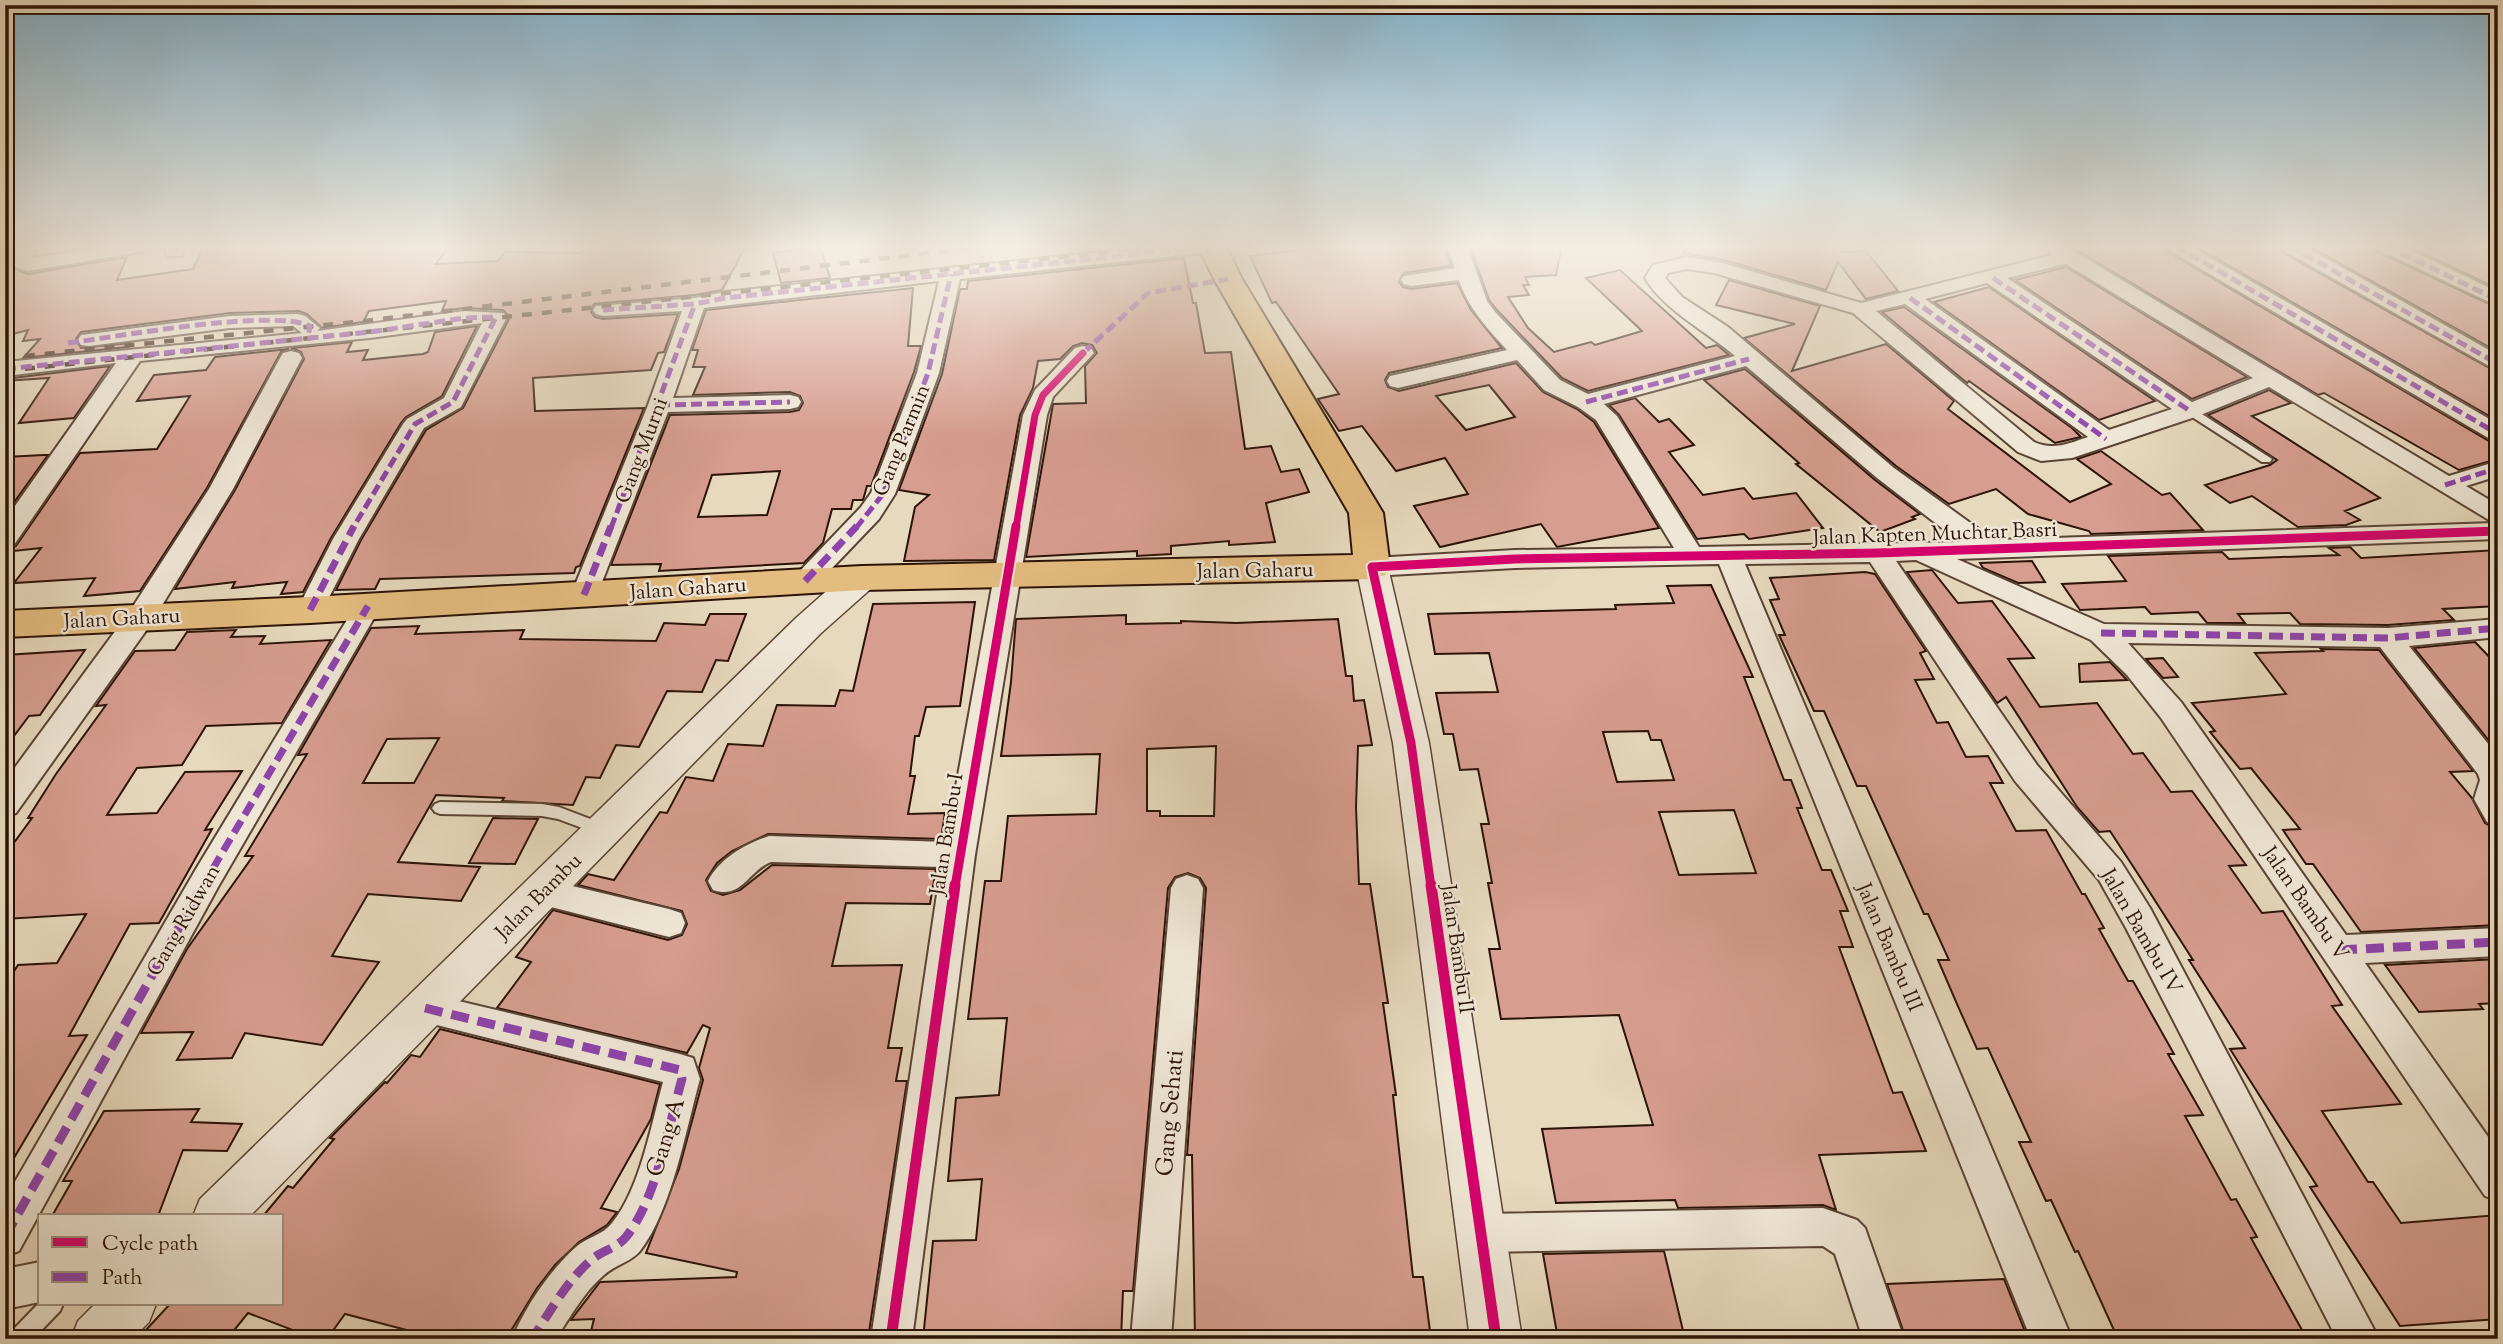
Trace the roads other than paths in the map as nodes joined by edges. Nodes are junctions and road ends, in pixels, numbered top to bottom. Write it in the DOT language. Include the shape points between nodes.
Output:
graph roads {
  1 [pos="623,309"];
  2 [pos="693,309"];
  3 [pos="943,309"];
  4 [pos="1246,309"];
  5 [pos="1483,309"];
  6 [pos="1688,309"];
  7 [pos="1860,309"];
  8 [pos="1925,309"];
  9 [pos="2039,309"];
  10 [pos="2153,309"];
  11 [pos="2283,309"];
  12 [pos="2401,309"];
  13 [pos="603,310"];
  14 [pos="307,337"];
  15 [pos="68,342"];
  16 [pos="1520,352"];
  17 [pos="1083,353"];
  18 [pos="134,354"];
  19 [pos="291,358"];
  20 [pos="1749,359"];
  21 [pos="2498,364"];
  22 [pos="5,369"];
  23 [pos="2270,379"];
  24 [pos="1398,381"];
  25 [pos="790,402"];
  26 [pos="1586,402"];
  27 [pos="659,405"];
  28 [pos="2190,411"];
  29 [pos="2498,434"];
  30 [pos="2106,439"];
  31 [pos="2266,459"];
  32 [pos="2498,468"];
  33 [pos="2445,485"];
  34 [pos="2498,516"];
  35 [pos="2498,531"];
  36 [pos="5,539"];
  37 [pos="1990,550"];
  38 [pos="1918,552"];
  39 [pos="1877,553"];
  40 [pos="1728,555"];
  41 [pos="1692,556"];
  42 [pos="1372,567"];
  43 [pos="1006,575"];
  44 [pos="829,580"];
  45 [pos="584,595"];
  46 [pos="368,606"];
  47 [pos="310,610"];
  48 [pos="140,618"];
  49 [pos="5,624"];
  50 [pos="2498,628"];
  51 [pos="2101,633"];
  52 [pos="2388,638"];
  53 [pos="5,805"];
  54 [pos="440,808"];
  55 [pos="2498,813"];
  56 [pos="603,830"];
  57 [pos="959,855"];
  58 [pos="724,881"];
  59 [pos="1187,888"];
  60 [pos="542,892"];
  61 [pos="669,923"];
  62 [pos="2498,942"];
  63 [pos="2339,950"];
  64 [pos="425,1008"];
  65 [pos="2498,1183"];
  66 [pos="219,1214"];
  67 [pos="1480,1233"];
  68 [pos="5,1237"];
  69 [pos="38,1282"];
  70 [pos="5,1289"];
  71 [pos="51,1306"];
  72 [pos="129,1306"];
  73 [pos="18,1339"];
  74 [pos="96,1339"];
  75 [pos="532,1339"];
  76 [pos="891,1339"];
  77 [pos="1151,1339"];
  78 [pos="1496,1339"];
  79 [pos="1884,1339"];
  80 [pos="2052,1339"];
  81 [pos="2360,1339"];
  1 -- 13 [label="street"];
  2 -- 27 [label="street, Gang Murni"];
  3 -- 44 [label="street, Gang Parmin" via="928,373 883,494"];
  4 -- 42 [label="main road, Jalan Bambu II" via="1366,513"];
  5 -- 16 [label="street"];
  6 -- 20 [label="street"];
  7 -- 30 [label="street" via="2034,451 2053,455"];
  8 -- 30 [label="street"];
  9 -- 28 [label="street"];
  10 -- 23 [label="street"];
  11 -- 29 [label="street"];
  12 -- 21 [label="street"];
  14 -- 15 [label="street" via="310,326 298,320 230,322"];
  14 -- 18 [label="street"];
  14 -- 47 [label="street" via="472,316 496,317 453,402 415,424 346,538"];
  16 -- 24 [label="street"];
  16 -- 26 [label="street" via="1552,385"];
  17 -- 43 [label="street, Jalan Bambu I" via="1039,403"];
  18 -- 22 [label="street"];
  18 -- 36 [label="street"];
  19 -- 48 [label="street" via="221,489"];
  20 -- 26 [label="street"];
  20 -- 37 [label="street" via="1941,517"];
  23 -- 28 [label="street"];
  23 -- 33 [label="street"];
  25 -- 27 [label="street"];
  26 -- 41 [label="street" via="1605,416"];
  27 -- 45 [label="street, Gang Murni"];
  28 -- 30 [label="street"];
  28 -- 31 [label="lane"];
  32 -- 33 [label="street"];
  33 -- 34 [label="street"];
  35 -- 37 [label="street, Jalan Kapten Muchtar Basri"];
  37 -- 38 [label="street, Jalan Kapten Muchtar Basri"];
  38 -- 39 [label="street, Jalan Kapten Muchtar Basri"];
  38 -- 51 [label="street"];
  39 -- 40 [label="street, Jalan Kapten Muchtar Basri"];
  39 -- 81 [label="street, Jalan Bambu IV" via="2026,773 2110,871"];
  40 -- 41 [label="street, Jalan Kapten Muchtar Basri"];
  40 -- 80 [label="street, Jalan Bambu III"];
  41 -- 42 [label="street, Jalan Kapten Muchtar Basri"];
  42 -- 43 [label="main road, Jalan Gaharu"];
  42 -- 67 [label="street, Jalan Bambu II" via="1411,743"];
  43 -- 44 [label="main road, Jalan Gaharu"];
  43 -- 57 [label="street, Jalan Bambu I"];
  44 -- 45 [label="main road, Jalan Gaharu"];
  44 -- 56 [label="street, Jalan Bambu" via="808,626"];
  45 -- 46 [label="main road, Jalan Gaharu"];
  46 -- 47 [label="main road, Jalan Gaharu"];
  46 -- 68 [label="street, Gang Ridwan" via="207,878"];
  47 -- 48 [label="main road, Jalan Gaharu"];
  48 -- 49 [label="main road, Jalan Gaharu"];
  48 -- 53 [label="street"];
  50 -- 52 [label="street"];
  51 -- 52 [label="street"];
  51 -- 63 [label="street, Jalan Bambu V" via="2171,710"];
  52 -- 55 [label="street" via="2493,770 2489,799"];
  54 -- 56 [label="lane" via="542,810"];
  56 -- 60 [label="street, Jalan Bambu"];
  57 -- 58 [label="street" via="769,849 754,855"];
  57 -- 76 [label="street, Jalan Bambu I"];
  59 -- 77 [label="street, Gang Sehati"];
  60 -- 61 [label="street"];
  60 -- 64 [label="street, Jalan Bambu"];
  62 -- 63 [label="street"];
  63 -- 65 [label="street, Jalan Bambu V"];
  64 -- 66 [label="street, Jalan Bambu"];
  64 -- 75 [label="street, Gang A" via="680,1070 682,1079 635,1223 626,1238 576,1274"];
  67 -- 78 [label="street, Jalan Bambu II"];
  67 -- 79 [label="street" via="1823,1227 1851,1242"];
  69 -- 70 [label="street"];
  71 -- 73 [label="lane"];
  72 -- 74 [label="street"];
}
